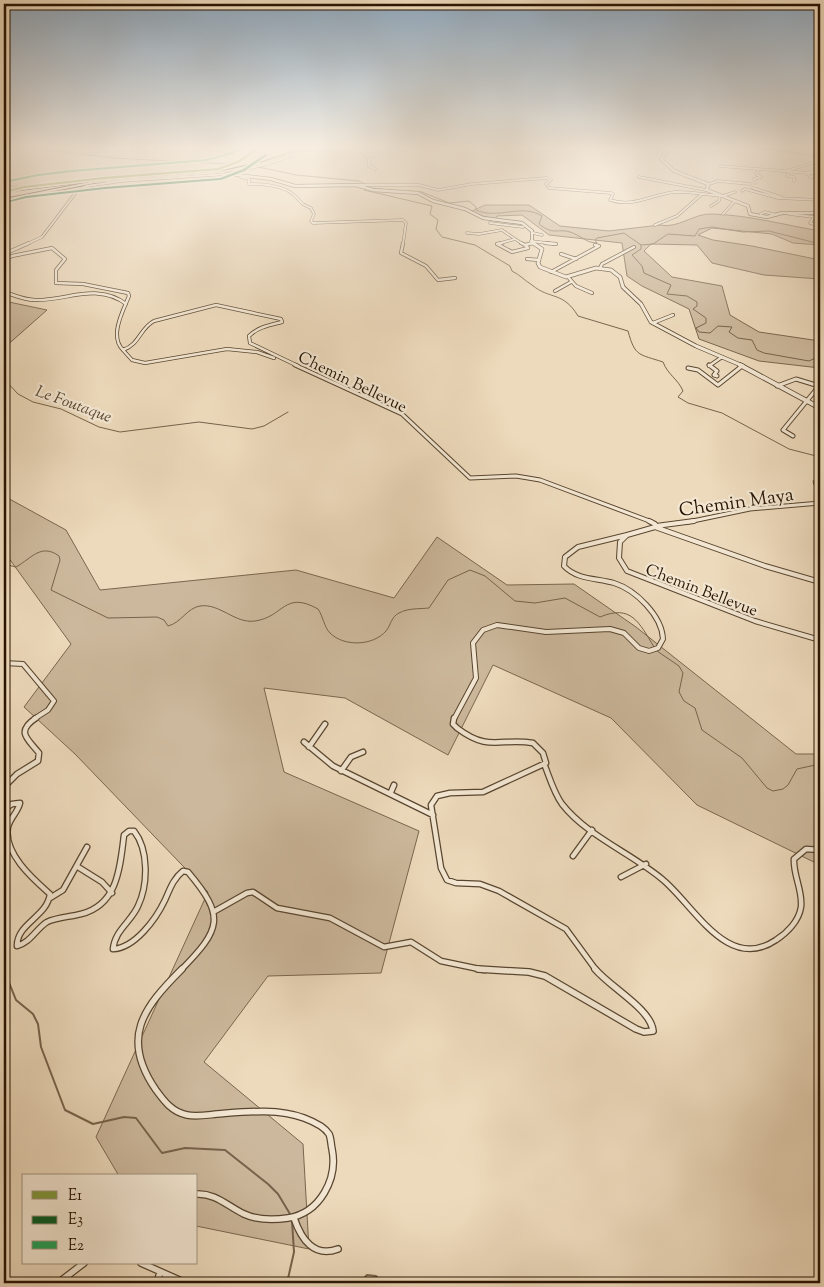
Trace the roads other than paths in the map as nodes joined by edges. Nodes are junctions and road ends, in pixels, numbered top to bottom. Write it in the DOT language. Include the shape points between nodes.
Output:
graph roads {
  1 [pos="65,207"];
  2 [pos="309,207"];
  3 [pos="457,207"];
  4 [pos="687,207"];
  5 [pos="729,207"];
  6 [pos="748,207"];
  7 [pos="820,213"];
  8 [pos="723,214"];
  9 [pos="762,214"];
  10 [pos="776,214"];
  11 [pos="789,214"];
  12 [pos="789,219"];
  13 [pos="490,223"];
  14 [pos="805,223"];
  15 [pos="655,224"];
  16 [pos="810,224"];
  17 [pos="504,225"];
  18 [pos="820,226"];
  19 [pos="523,227"];
  20 [pos="502,230"];
  21 [pos="467,233"];
  22 [pos="533,233"];
  23 [pos="542,235"];
  24 [pos="517,239"];
  25 [pos="532,242"];
  26 [pos="556,244"];
  27 [pos="525,245"];
  28 [pos="595,245"];
  29 [pos="634,247"];
  30 [pos="4,254"];
  31 [pos="561,254"];
  32 [pos="528,259"];
  33 [pos="576,259"];
  34 [pos="4,260"];
  35 [pos="539,260"];
  36 [pos="600,268"];
  37 [pos="551,272"];
  38 [pos="568,277"];
  39 [pos="455,278"];
  40 [pos="571,282"];
  41 [pos="555,291"];
  42 [pos="4,292"];
  43 [pos="592,293"];
  44 [pos="126,304"];
  45 [pos="672,315"];
  46 [pos="653,323"];
  47 [pos="123,350"];
  48 [pos="722,357"];
  49 [pos="742,366"];
  50 [pos="299,368"];
  51 [pos="688,368"];
  52 [pos="753,371"];
  53 [pos="749,375"];
  54 [pos="717,376"];
  55 [pos="777,386"];
  56 [pos="819,386"];
  57 [pos="808,402"];
  58 [pos="820,408"];
  59 [pos="793,436"];
  60 [pos="820,503"];
  61 [pos="656,526"];
  62 [pos="627,536"];
  63 [pos="820,582"];
  64 [pos="820,640"];
  65 [pos="4,662"];
  66 [pos="325,724"];
  67 [pos="304,742"];
  68 [pos="309,748"];
  69 [pos="363,752"];
  70 [pos="544,766"];
  71 [pos="341,771"];
  72 [pos="394,784"];
  73 [pos="4,787"];
  74 [pos="391,792"];
  75 [pos="4,808"];
  76 [pos="433,815"];
  77 [pos="592,830"];
  78 [pos="87,847"];
  79 [pos="820,850"];
  80 [pos="573,856"];
  81 [pos="646,864"];
  82 [pos="78,867"];
  83 [pos="621,877"];
  84 [pos="112,893"];
  85 [pos="50,898"];
  86 [pos="215,911"];
  87 [pos="198,1194"];
  88 [pos="294,1218"];
  89 [pos="338,1249"];
  90 [pos="83,1264"];
  91 [pos="143,1264"];
  92 [pos="163,1274"];
  93 [pos="58,1283"];
  94 [pos="157,1283"];
  95 [pos="163,1283"];
  96 [pos="186,1283"];
  1 -- 30 [label="street" via="42,237"];
  2 -- 39 [label="street" via="314,214 313,223 403,220 406,223 402,230 404,246 401,253 426,266 438,280"];
  3 -- 22 [label="street" via="483,218 521,222"];
  4 -- 15 [label="street" via="677,216"];
  5 -- 8 [label="street"];
  6 -- 10 [label="street" via="755,217"];
  7 -- 11 [label="street"];
  9 -- 10 [label="street"];
  10 -- 11 [label="street"];
  11 -- 12 [label="street"];
  11 -- 16 [label="street" via="814,217"];
  13 -- 17 [label="street"];
  14 -- 16 [label="street"];
  16 -- 18 [label="street"];
  17 -- 19 [label="street"];
  17 -- 20 [label="street"];
  20 -- 21 [label="street" via="482,235"];
  20 -- 24 [label="street"];
  22 -- 23 [label="street"];
  22 -- 25 [label="street"];
  24 -- 27 [label="street"];
  24 -- 27 [label="street" via="497,244 512,252 529,248"];
  25 -- 26 [label="street"];
  25 -- 27 [label="street"];
  25 -- 35 [label="street" via="542,249"];
  28 -- 33 [label="street" via="599,246"];
  29 -- 36 [label="street"];
  31 -- 33 [label="street"];
  32 -- 35 [label="street"];
  33 -- 37 [label="street"];
  34 -- 44 [label="street" via="53,248 65,259 56,270 55,282 125,291 129,295"];
  35 -- 37 [label="street" via="539,266"];
  36 -- 38 [label="street"];
  36 -- 46 [label="street" via="617,274 623,287 638,301"];
  37 -- 38 [label="street"];
  38 -- 40 [label="street"];
  40 -- 41 [label="street"];
  40 -- 43 [label="street"];
  42 -- 44 [label="street" via="35,300 98,293 119,298"];
  44 -- 47 [label="street" via="118,328"];
  45 -- 46 [label="street"];
  46 -- 48 [label="street"];
  47 -- 50 [label="street" via="133,361 148,364 220,349 241,348"];
  47 -- 50 [label="street, Chemin Bellevue" via="140,338 149,324 156,320 216,305 282,320 256,330 249,340 256,347"];
  48 -- 49 [label="street"];
  48 -- 54 [label="street" via="708,366 717,371 714,374"];
  49 -- 51 [label="street" via="718,384 698,370"];
  49 -- 52 [label="street"];
  50 -- 61 [label="street, Chemin Bellevue" via="402,414 470,478 516,476 540,480 648,520"];
  52 -- 53 [label="street"];
  52 -- 55 [label="street"];
  55 -- 56 [label="street" via="796,379"];
  55 -- 57 [label="street"];
  56 -- 57 [label="street"];
  57 -- 58 [label="street"];
  57 -- 59 [label="street" via="783,430"];
  60 -- 61 [label="street, Chemin Maya" via="750,509"];
  61 -- 62 [label="street"];
  61 -- 63 [label="street, Chemin Bellevue" via="765,566"];
  62 -- 64 [label="street, Chemin Bellevue" via="621,541 618,554 621,564 631,573 755,622"];
  62 -- 70 [label="street" via="574,550 566,557 564,566 573,574 617,583 633,594 663,628 664,641 656,650 643,650 625,634 610,630 538,632 497,625 484,629 472,643 476,677 453,718 453,724 462,732 492,744 531,742 542,752"];
  65 -- 73 [label="street" via="23,664 54,700 52,708 31,721 25,731 26,738 39,753 38,761"];
  66 -- 68 [label="street"];
  67 -- 68 [label="street"];
  68 -- 71 [label="street"];
  69 -- 71 [label="street" via="351,757"];
  70 -- 76 [label="street" via="522,772 490,791 439,795 431,801"];
  70 -- 77 [label="street" via="557,796"];
  71 -- 74 [label="street"];
  72 -- 74 [label="street"];
  74 -- 76 [label="street"];
  75 -- 85 [label="street" via="20,803 8,824 9,840 27,874 50,894"];
  76 -- 86 [label="street" via="441,868 447,880 480,884 499,891 566,929 597,971 646,1014 652,1022 653,1031 644,1032 625,1024 545,976 485,970 441,961 414,943 384,947 330,918 277,908 253,892"];
  77 -- 80 [label="street"];
  77 -- 81 [label="street"];
  78 -- 82 [label="street"];
  79 -- 81 [label="street" via="803,850 794,859 793,872 800,906 796,918 781,936 767,945 747,949 729,943"];
  81 -- 83 [label="street"];
  82 -- 84 [label="street" via="98,879"];
  82 -- 85 [label="street" via="63,890"];
  84 -- 85 [label="street" via="100,908 46,923 22,945 16,946 19,933 46,907"];
  84 -- 86 [label="street" via="124,835 133,830 146,867 146,882 138,907 114,938 113,948 121,950 128,946 154,918 175,879 183,871 193,878"];
  86 -- 88 [label="street" via="216,920 209,937 150,1002 139,1031 138,1060 167,1106 179,1114 286,1113 327,1130 333,1153 328,1188 315,1207"];
  87 -- 88 [label="street" via="216,1196 250,1217"];
  88 -- 89 [label="street" via="299,1235 311,1246 325,1252"];
  90 -- 93 [label="street"];
  91 -- 92 [label="street"];
  92 -- 94 [label="street"];
  92 -- 95 [label="street"];
  92 -- 96 [label="street"];
}
